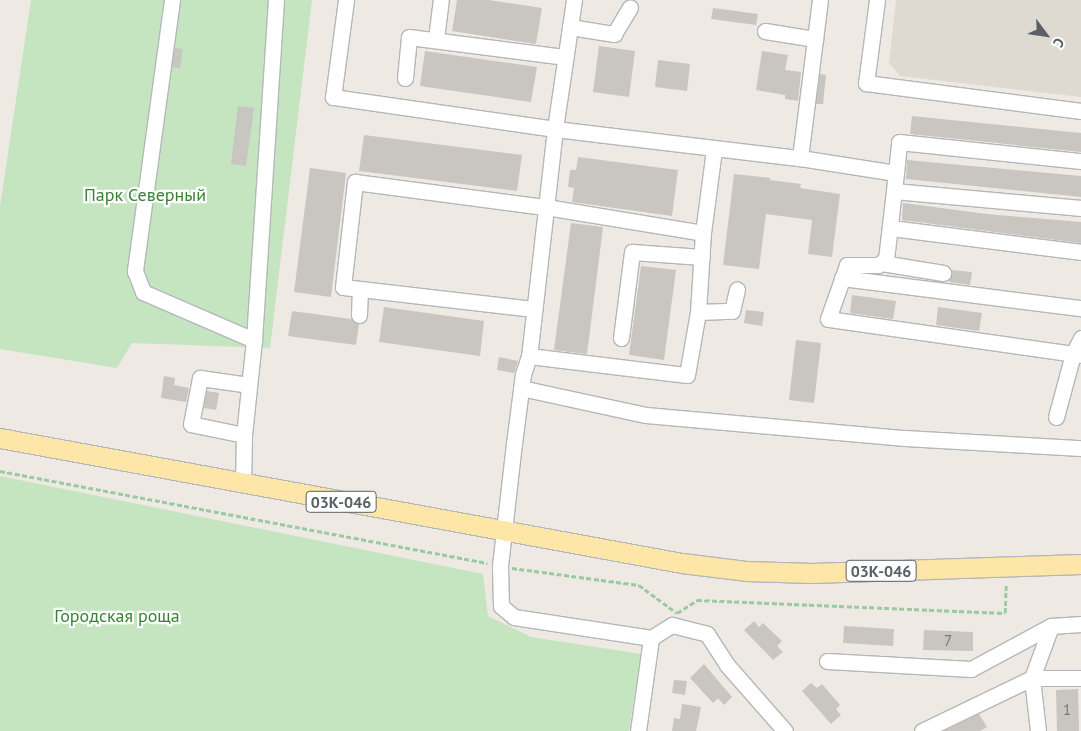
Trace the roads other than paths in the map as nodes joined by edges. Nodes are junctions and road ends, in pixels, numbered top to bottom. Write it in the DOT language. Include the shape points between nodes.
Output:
graph roads {
  1 [pos="172,0"];
  2 [pos="276,0"];
  3 [pos="346,0"];
  4 [pos="441,0"];
  5 [pos="574,0"];
  6 [pos="820,0"];
  7 [pos="877,0"];
  8 [pos="630,7"];
  9 [pos="570,27"];
  10 [pos="765,31"];
  11 [pos="436,39"];
  12 [pos="815,39"];
  13 [pos="566,57"];
  14 [pos="405,78"];
  15 [pos="1081,111"];
  16 [pos="555,129"];
  17 [pos="714,150"];
  18 [pos="800,158"];
  19 [pos="1081,161"];
  20 [pos="896,173"];
  21 [pos="894,191"];
  22 [pos="546,207"];
  23 [pos="1081,208"];
  24 [pos="891,228"];
  25 [pos="703,233"];
  26 [pos="1081,252"];
  27 [pos="702,257"];
  28 [pos="882,263"];
  29 [pos="943,274"];
  30 [pos="842,278"];
  31 [pos="360,289"];
  32 [pos="737,290"];
  33 [pos="1081,308"];
  34 [pos="533,309"];
  35 [pos="698,312"];
  36 [pos="358,315"];
  37 [pos="621,338"];
  38 [pos="1081,338"];
  39 [pos="254,340"];
  40 [pos="1077,355"];
  41 [pos="529,356"];
  42 [pos="249,385"];
  43 [pos="521,388"];
  44 [pos="1056,417"];
  45 [pos="244,435"];
  46 [pos="0,438"];
  47 [pos="1081,448"];
  48 [pos="243,484"];
  49 [pos="503,531"];
  50 [pos="1081,564"];
  51 [pos="1081,624"];
  52 [pos="1050,626"];
  53 [pos="651,638"];
  54 [pos="827,661"];
  55 [pos="1032,678"];
  56 [pos="1081,678"];
  57 [pos="638,731"];
  58 [pos="785,731"];
  59 [pos="922,731"];
  60 [pos="1038,731"];
  1 -- 39 [label="street" via="136,271 143,292"];
  2 -- 39 [label="street"];
  3 -- 16 [label="street" via="333,98"];
  4 -- 11 [label="street"];
  5 -- 9 [label="street"];
  6 -- 12 [label="street"];
  7 -- 15 [label="street" via="866,82"];
  8 -- 9 [label="street" via="614,34"];
  9 -- 13 [label="street"];
  10 -- 12 [label="street"];
  11 -- 13 [label="street"];
  11 -- 14 [label="street" via="409,37"];
  12 -- 18 [label="street"];
  13 -- 16 [label="street"];
  16 -- 17 [label="street"];
  16 -- 22 [label="street"];
  17 -- 18 [label="street"];
  17 -- 25 [label="street"];
  18 -- 20 [label="street"];
  19 -- 20 [label="street" via="899,142"];
  20 -- 21 [label="street"];
  21 -- 23 [label="street"];
  21 -- 24 [label="street"];
  22 -- 25 [label="street"];
  22 -- 31 [label="street" via="355,182 342,287"];
  22 -- 34 [label="street"];
  24 -- 26 [label="street"];
  24 -- 28 [label="street" via="886,259"];
  25 -- 27 [label="street"];
  27 -- 35 [label="street"];
  27 -- 37 [label="street" via="632,252"];
  28 -- 29 [label="street"];
  28 -- 30 [label="street" via="847,265"];
  30 -- 33 [label="street"];
  30 -- 40 [label="street" via="828,319"];
  31 -- 34 [label="street"];
  31 -- 36 [label="street"];
  32 -- 35 [label="street" via="732,311"];
  34 -- 41 [label="street"];
  35 -- 41 [label="street" via="687,376"];
  38 -- 40 [label="street"];
  39 -- 42 [label="street"];
  40 -- 44 [label="street"];
  41 -- 43 [label="street"];
  42 -- 45 [label="street"];
  42 -- 45 [label="street" via="200,378 191,424"];
  43 -- 47 [label="street" via="646,415 905,438"];
  43 -- 49 [label="street"];
  45 -- 48 [label="street"];
  46 -- 48 [label="main road, 03К-046"];
  48 -- 49 [label="main road, 03К-046"];
  49 -- 50 [label="main road, 03К-046" via="682,563 746,571 812,573"];
  49 -- 53 [label="street" via="501,606 514,618"];
  51 -- 52 [label="street"];
  52 -- 54 [label="street" via="971,670"];
  52 -- 55 [label="street"];
  53 -- 57 [label="street"];
  53 -- 58 [label="street" via="672,625 707,634 727,665"];
  55 -- 56 [label="street"];
  55 -- 59 [label="street"];
  55 -- 60 [label="street"];
}
